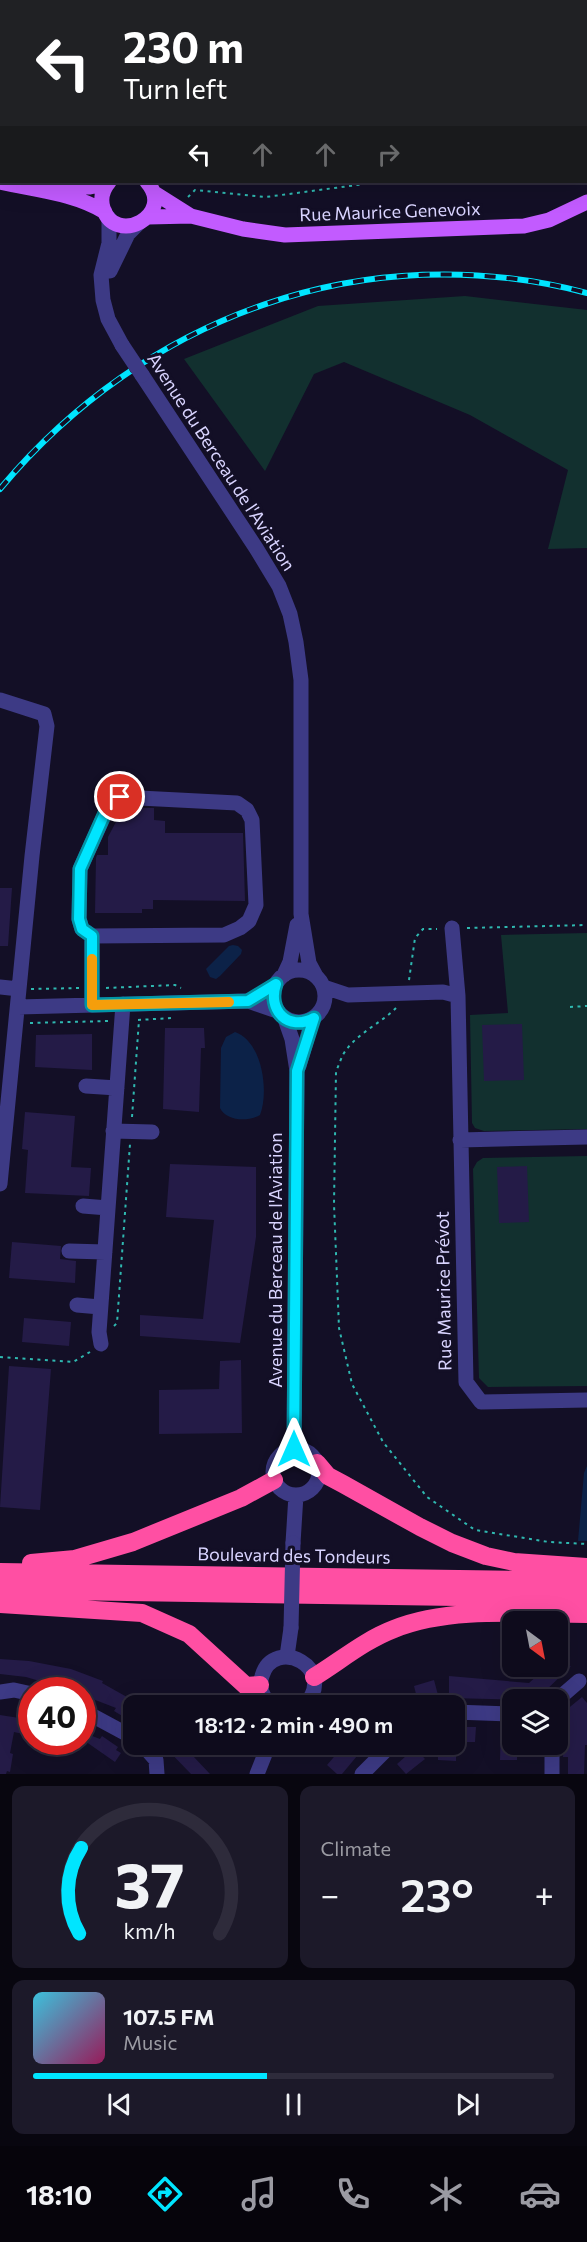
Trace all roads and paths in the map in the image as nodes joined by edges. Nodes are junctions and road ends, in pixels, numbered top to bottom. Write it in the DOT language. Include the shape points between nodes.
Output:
graph roads {
  1 [pos="4,183"];
  2 [pos="12,183"];
  3 [pos="105,183"];
  4 [pos="109,183"];
  5 [pos="372,183"];
  6 [pos="150,187"];
  7 [pos="188,197"];
  8 [pos="587,202"];
  9 [pos="107,215"];
  10 [pos="191,216"];
  11 [pos="143,220"];
  12 [pos="103,288"];
  13 [pos="0,700"];
  14 [pos="301,914"];
  15 [pos="587,925"];
  16 [pos="452,928"];
  17 [pos="92,936"];
  18 [pos="280,980"];
  19 [pos="320,982"];
  20 [pos="0,987"];
  21 [pos="92,988"];
  22 [pos="19,989"];
  23 [pos="184,989"];
  24 [pos="348,995"];
  25 [pos="397,995"];
  26 [pos="458,996"];
  27 [pos="248,1001"];
  28 [pos="123,1004"];
  29 [pos="92,1005"];
  30 [pos="587,1006"];
  31 [pos="18,1007"];
  32 [pos="570,1007"];
  33 [pos="318,1013"];
  34 [pos="281,1015"];
  35 [pos="139,1020"];
  36 [pos="297,1071"];
  37 [pos="86,1086"];
  38 [pos="117,1088"];
  39 [pos="113,1131"];
  40 [pos="131,1131"];
  41 [pos="152,1132"];
  42 [pos="587,1137"];
  43 [pos="460,1140"];
  44 [pos="0,1178"];
  45 [pos="83,1206"];
  46 [pos="108,1208"];
  47 [pos="69,1251"];
  48 [pos="105,1252"];
  49 [pos="77,1305"];
  50 [pos="100,1307"];
  51 [pos="101,1344"];
  52 [pos="0,1358"];
  53 [pos="587,1400"];
  54 [pos="294,1449"];
  55 [pos="317,1463"];
  56 [pos="274,1480"];
  57 [pos="296,1495"];
  58 [pos="587,1544"];
  59 [pos="0,1565"];
  60 [pos="587,1567"];
  61 [pos="0,1572"];
  62 [pos="587,1581"];
  63 [pos="0,1590"];
  64 [pos="587,1599"];
  65 [pos="0,1604"];
  66 [pos="587,1614"];
  67 [pos="287,1656"];
  68 [pos="314,1677"];
  69 [pos="579,1682"];
  70 [pos="260,1685"];
  71 [pos="18,1691"];
  72 [pos="568,1691"];
  73 [pos="0,1692"];
  74 [pos="263,1695"];
  75 [pos="312,1695"];
  76 [pos="465,1712"];
  77 [pos="502,1714"];
  78 [pos="96,1718"];
  79 [pos="123,1732"];
  80 [pos="152,1755"];
  81 [pos="265,1755"];
  82 [pos="381,1755"];
  83 [pos="552,1755"];
  84 [pos="157,1774"];
  85 [pos="257,1774"];
  86 [pos="362,1774"];
  87 [pos="552,1774"];
  1 -- 9 [label="main road" via="72,198"];
  2 -- 3 [label="main road" via="69,188"];
  4 -- 9 [label="main road" via="102,197"];
  5 -- 7 [label="path" via="266,197 195,190"];
  6 -- 10 [label="main road"];
  6 -- 11 [label="main road" via="154,200"];
  8 -- 10 [label="main road, Rue Maurice Genevoix" via="549,220 524,226 342,234 267,234"];
  9 -- 11 [label="main road" via="128,226"];
  9 -- 12 [label="street, Avenue du Berceau de l'Aviation" via="109,243 101,275"];
  10 -- 11 [label="main road"];
  11 -- 12 [label="street" via="128,234"];
  12 -- 14 [label="street, Avenue du Berceau de l'Aviation, bridge" via="105,310 122,345 256,548 279,586 290,614 301,680"];
  13 -- 22 [label="street" via="45,714 47,726"];
  14 -- 18 [label="street, Avenue du Berceau de l'Aviation" via="290,962"];
  14 -- 19 [label="street, Avenue du Berceau de l'Aviation" via="309,963"];
  15 -- 16 [label="path"];
  16 -- 25 [label="path" via="423,929 415,938 409,981"];
  16 -- 26 [label="street"];
  17 -- 17 [label="street" via="224,935 249,921 256,905 252,820 247,810 237,803 120,797 109,804 80,869 79,919 82,929"];
  17 -- 21 [label="street"];
  18 -- 19 [label="street" via="298,970"];
  18 -- 27 [label="street"];
  18 -- 34 [label="street" via="273,1000"];
  19 -- 24 [label="street"];
  19 -- 33 [label="street" via="326,1001"];
  20 -- 22 [label="street"];
  21 -- 22 [label="path"];
  21 -- 23 [label="path" via="175,985"];
  21 -- 29 [label="street"];
  22 -- 31 [label="street"];
  24 -- 25 [label="street"];
  24 -- 33 [label="street"];
  25 -- 26 [label="street" via="443,992"];
  25 -- 58 [label="path" via="398,1006 358,1037 344,1053 336,1071 334,1204 339,1328 352,1384 383,1442 427,1497 475,1530"];
  26 -- 43 [label="street"];
  27 -- 28 [label="street"];
  27 -- 34 [label="street"];
  28 -- 29 [label="street"];
  28 -- 38 [label="street"];
  29 -- 31 [label="street"];
  30 -- 32 [label="path"];
  31 -- 44 [label="street"];
  33 -- 34 [label="street" via="298,1023"];
  33 -- 36 [label="street, Avenue du Berceau de l'Aviation"];
  34 -- 36 [label="street, Avenue du Berceau de l'Aviation" via="292,1039"];
  35 -- 40 [label="path"];
  36 -- 54 [label="street, Avenue du Berceau de l'Aviation"];
  37 -- 38 [label="street"];
  38 -- 39 [label="street"];
  39 -- 40 [label="street"];
  39 -- 46 [label="street"];
  40 -- 41 [label="street"];
  40 -- 51 [label="path" via="117,1323"];
  42 -- 43 [label="street"];
  43 -- 53 [label="street, Rue Maurice Prévot" via="466,1382 481,1402"];
  45 -- 46 [label="street"];
  46 -- 48 [label="street"];
  47 -- 48 [label="street"];
  48 -- 50 [label="street"];
  49 -- 50 [label="street"];
  50 -- 51 [label="street"];
  51 -- 52 [label="path" via="73,1362"];
  54 -- 55 [label="street" via="309,1453"];
  54 -- 56 [label="street" via="279,1456 273,1469"];
  55 -- 57 [label="street" via="315,1484"];
  55 -- 60 [label="highway" via="343,1485 420,1527 486,1556"];
  56 -- 57 [label="street" via="283,1491"];
  56 -- 59 [label="highway" via="241,1498 133,1542 75,1559"];
  57 -- 67 [label="street, bridge"];
  61 -- 62 [label="highway, Boulevard des Tondeurs"];
  63 -- 64 [label="highway"];
  65 -- 70 [label="highway" via="142,1613 189,1634 246,1686"];
  66 -- 68 [label="highway" via="478,1614 429,1619 393,1629"];
  67 -- 68 [label="street" via="305,1663"];
  67 -- 70 [label="street" via="267,1665"];
  68 -- 75 [label="street"];
  69 -- 72 [label="street"];
  70 -- 74 [label="street"];
  71 -- 73 [label="street"];
  76 -- 77 [label="street"];
  78 -- 79 [label="street"];
  80 -- 84 [label="street"];
  81 -- 85 [label="street"];
  82 -- 86 [label="street"];
  83 -- 87 [label="street"];
}
